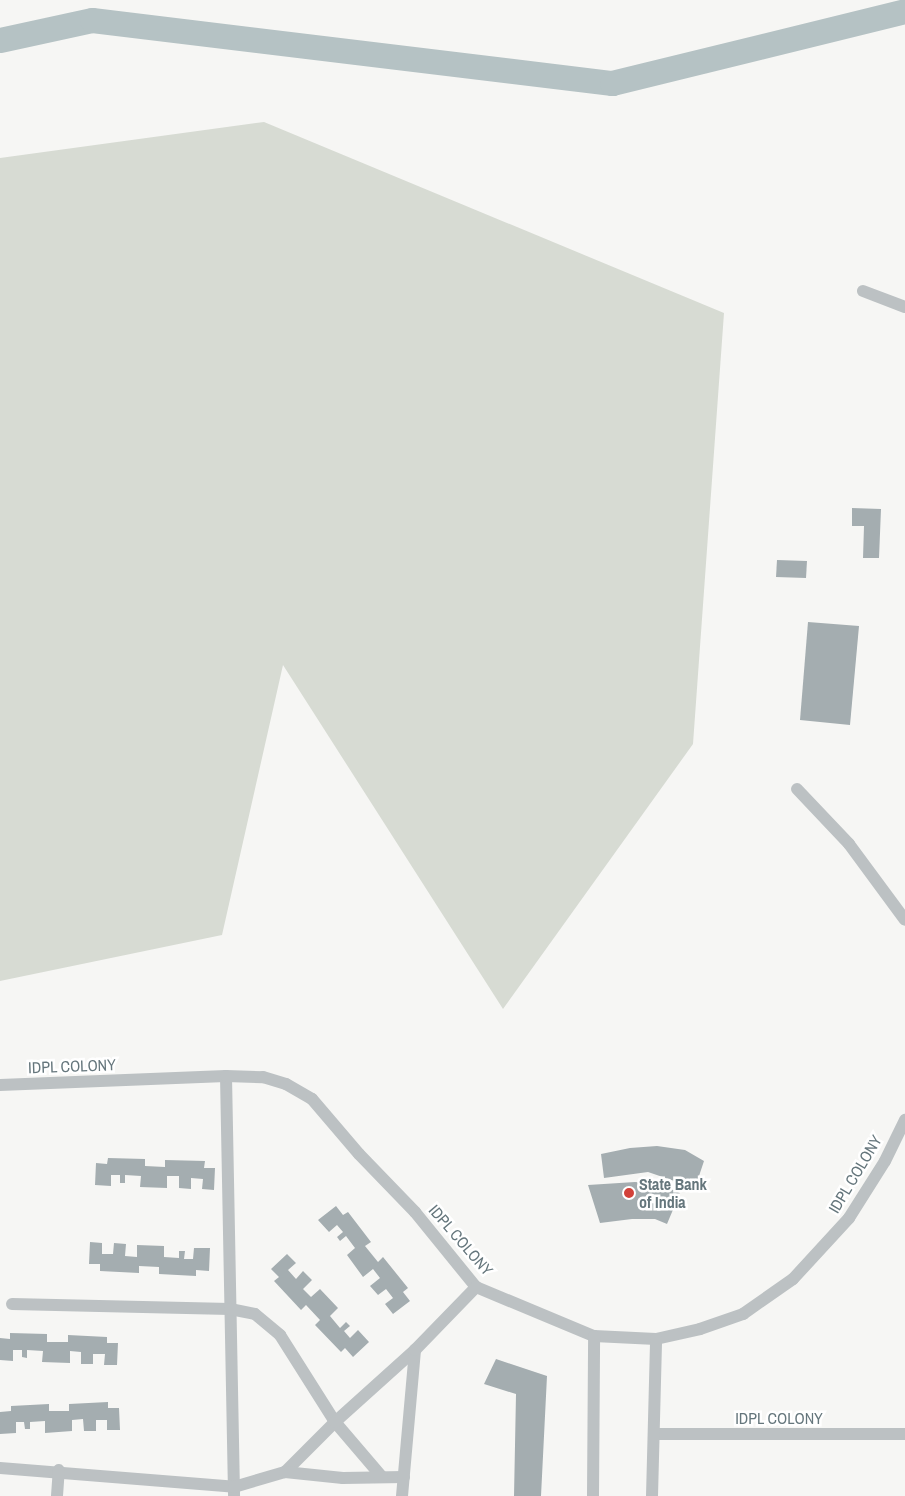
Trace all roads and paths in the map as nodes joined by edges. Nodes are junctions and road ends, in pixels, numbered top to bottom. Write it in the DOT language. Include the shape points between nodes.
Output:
graph roads {
  1 [pos="863,291"];
  2 [pos="905,307"];
  3 [pos="797,789"];
  4 [pos="905,920"];
  5 [pos="226,1076"];
  6 [pos="0,1085"];
  7 [pos="905,1120"];
  8 [pos="476,1287"];
  9 [pos="12,1304"];
  10 [pos="230,1309"];
  11 [pos="594,1336"];
  12 [pos="656,1338"];
  13 [pos="415,1350"];
  14 [pos="335,1422"];
  15 [pos="654,1434"];
  16 [pos="905,1434"];
  17 [pos="0,1468"];
  18 [pos="59,1470"];
  19 [pos="285,1472"];
  20 [pos="382,1477"];
  21 [pos="404,1477"];
  22 [pos="234,1492"];
  23 [pos="57,1496"];
  24 [pos="402,1496"];
  25 [pos="592,1496"];
  26 [pos="652,1496"];
  1 -- 2 [label="lane"];
  3 -- 4 [label="lane" via="850,844"];
  5 -- 6 [label="lane, IDPL COLONY"];
  5 -- 8 [label="lane, IDPL COLONY" via="263,1077 286,1084 312,1099 359,1154 416,1212"];
  5 -- 10 [label="lane"];
  7 -- 12 [label="lane, IDPL COLONY" via="850,1218 793,1279 743,1314 700,1330"];
  8 -- 11 [label="lane, IDPL COLONY"];
  8 -- 13 [label="lane"];
  9 -- 10 [label="lane"];
  10 -- 14 [label="lane" via="255,1314 280,1335"];
  10 -- 22 [label="lane"];
  11 -- 12 [label="lane, IDPL COLONY"];
  11 -- 25 [label="lane"];
  12 -- 15 [label="lane"];
  13 -- 14 [label="lane"];
  13 -- 21 [label="lane"];
  14 -- 19 [label="lane"];
  14 -- 20 [label="lane"];
  15 -- 16 [label="lane, IDPL COLONY"];
  15 -- 26 [label="lane"];
  17 -- 18 [label="lane"];
  18 -- 22 [label="lane"];
  18 -- 23 [label="lane"];
  19 -- 20 [label="lane"];
  19 -- 22 [label="lane"];
  20 -- 21 [label="lane"];
  21 -- 24 [label="lane"];
}
